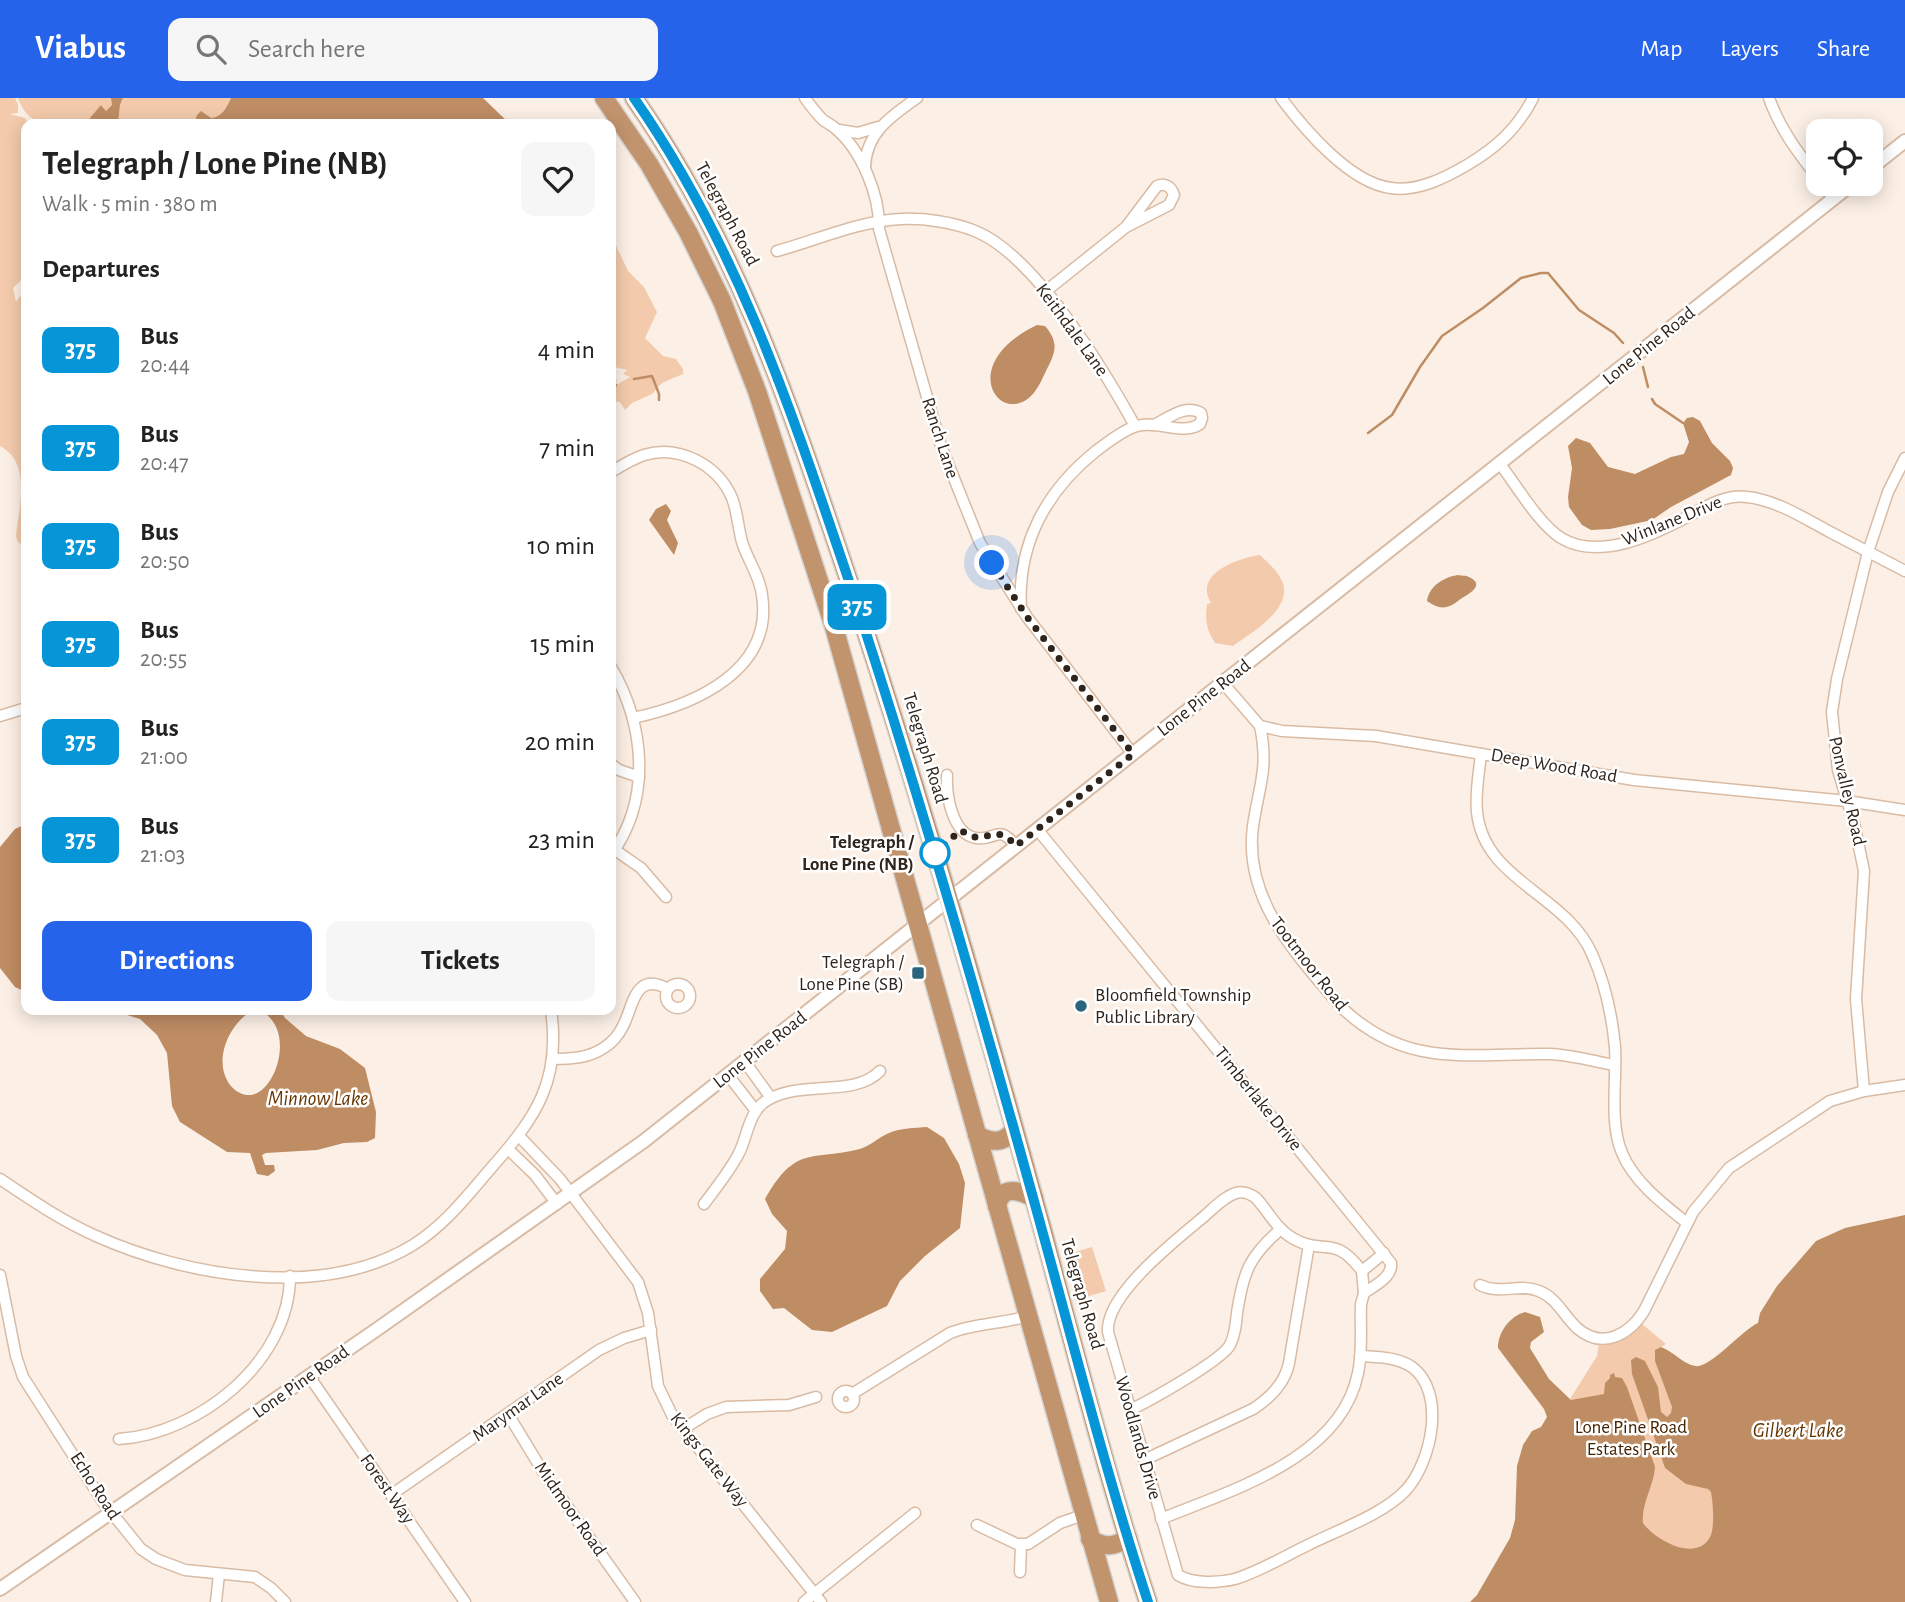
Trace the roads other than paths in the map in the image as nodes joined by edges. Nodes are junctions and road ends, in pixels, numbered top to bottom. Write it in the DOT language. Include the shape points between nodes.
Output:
graph roads {
  1 [pos="604,98"];
  2 [pos="634,98"];
  3 [pos="805,98"];
  4 [pos="917,98"];
  5 [pos="1281,98"];
  6 [pos="1533,98"];
  7 [pos="1769,98"];
  8 [pos="882,125"];
  9 [pos="837,129"];
  10 [pos="1905,141"];
  11 [pos="1883,158"];
  12 [pos="1806,162"];
  13 [pos="865,169"];
  14 [pos="1836,196"];
  15 [pos="1833,198"];
  16 [pos="879,222"];
  17 [pos="1126,227"];
  18 [pos="777,251"];
  19 [pos="1046,291"];
  20 [pos="1156,424"];
  21 [pos="1135,426"];
  22 [pos="1905,458"];
  23 [pos="1500,464"];
  24 [pos="616,470"];
  25 [pos="1868,552"];
  26 [pos="1905,571"];
  27 [pos="1021,609"];
  28 [pos="864,626"];
  29 [pos="834,627"];
  30 [pos="879,674"];
  31 [pos="616,676"];
  32 [pos="849,681"];
  33 [pos="1223,683"];
  34 [pos="21,710"];
  35 [pos="0,716"];
  36 [pos="633,718"];
  37 [pos="1260,726"];
  38 [pos="1133,754"];
  39 [pos="1481,754"];
  40 [pos="616,767"];
  41 [pos="947,775"];
  42 [pos="639,777"];
  43 [pos="1847,801"];
  44 [pos="1905,810"];
  45 [pos="1037,829"];
  46 [pos="616,846"];
  47 [pos="1016,846"];
  48 [pos="616,855"];
  49 [pos="666,897"];
  50 [pos="949,899"];
  51 [pos="918,924"];
  52 [pos="668,989"];
  53 [pos="551,1015"];
  54 [pos="553,1059"];
  55 [pos="745,1062"];
  56 [pos="1614,1065"];
  57 [pos="880,1071"];
  58 [pos="728,1076"];
  59 [pos="1905,1085"];
  60 [pos="1864,1091"];
  61 [pos="771,1098"];
  62 [pos="756,1111"];
  63 [pos="1014,1130"];
  64 [pos="977,1135"];
  65 [pos="519,1136"];
  66 [pos="532,1148"];
  67 [pos="508,1149"];
  68 [pos="521,1161"];
  69 [pos="0,1179"];
  70 [pos="571,1194"];
  71 [pos="1034,1198"];
  72 [pos="557,1204"];
  73 [pos="704,1204"];
  74 [pos="997,1206"];
  75 [pos="1687,1223"];
  76 [pos="1281,1229"];
  77 [pos="1309,1245"];
  78 [pos="1384,1253"];
  79 [pos="1362,1271"];
  80 [pos="0,1275"];
  81 [pos="290,1276"];
  82 [pos="1480,1285"];
  83 [pos="1364,1293"];
  84 [pos="1028,1317"];
  85 [pos="652,1330"];
  86 [pos="1360,1356"];
  87 [pos="309,1376"];
  88 [pos="852,1395"];
  89 [pos="816,1397"];
  90 [pos="1130,1410"];
  91 [pos="508,1414"];
  92 [pos="683,1429"];
  93 [pos="119,1439"];
  94 [pos="1144,1460"];
  95 [pos="391,1495"];
  96 [pos="111,1512"];
  97 [pos="915,1513"];
  98 [pos="1083,1515"];
  99 [pos="1161,1519"];
  100 [pos="977,1525"];
  101 [pos="1128,1538"];
  102 [pos="1090,1539"];
  103 [pos="1021,1545"];
  104 [pos="1020,1572"];
  105 [pos="219,1574"];
  106 [pos="0,1589"];
  107 [pos="817,1598"];
  108 [pos="216,1602"];
  109 [pos="285,1602"];
  110 [pos="465,1602"];
  111 [pos="635,1602"];
  112 [pos="804,1602"];
  113 [pos="1108,1602"];
  114 [pos="1148,1602"];
  1 -- 29 [label="highway" via="669,197 722,301 757,391"];
  2 -- 28 [label="highway, Telegraph Road" via="696,196 754,314"];
  3 -- 9 [label="street, Ranch Lane" via="822,120"];
  4 -- 8 [label="street"];
  5 -- 6 [label="street" via="1354,173 1377,185 1402,189 1436,181 1490,150 1518,124"];
  7 -- 12 [label="street" via="1784,132"];
  8 -- 9 [label="street" via="858,133"];
  8 -- 13 [label="street" via="867,149"];
  9 -- 13 [label="street, Ranch Lane"];
  10 -- 11 [label="street"];
  13 -- 16 [label="street, Ranch Lane"];
  14 -- 15 [label="street, Lone Pine Road"];
  15 -- 23 [label="street, Lone Pine Road"];
  16 -- 18 [label="street, Keithdale Lane"];
  16 -- 19 [label="street, Keithdale Lane" via="925,220 974,231 1009,253"];
  16 -- 27 [label="street, Ranch Lane" via="954,483 980,543"];
  17 -- 17 [label="street" via="1157,186 1171,188 1174,194 1169,205"];
  17 -- 19 [label="street"];
  19 -- 21 [label="street, Keithdale Lane"];
  20 -- 21 [label="street"];
  21 -- 27 [label="street" via="1080,464 1038,518 1023,563"];
  22 -- 25 [label="street, Ponvalley Road"];
  23 -- 25 [label="street, Winlane Drive" via="1542,519 1572,542 1598,546 1632,542 1716,502 1746,496 1793,512"];
  23 -- 33 [label="street, Lone Pine Road"];
  24 -- 36 [label="street" via="646,455 667,452 710,469 732,498 763,601 757,641 730,675 705,694 676,707"];
  25 -- 26 [label="street, Winlane Drive"];
  25 -- 43 [label="street, Ponvalley Road" via="1832,712 1838,770"];
  27 -- 38 [label="street, Ranch Lane"];
  28 -- 29 [label="highway" via="849,635"];
  28 -- 30 [label="highway, Telegraph Road"];
  29 -- 32 [label="highway"];
  30 -- 32 [label="highway" via="861,668"];
  30 -- 50 [label="highway, Telegraph Road"];
  31 -- 36 [label="street"];
  32 -- 51 [label="highway"];
  33 -- 37 [label="street"];
  33 -- 38 [label="street, Lone Pine Road"];
  34 -- 35 [label="street"];
  36 -- 42 [label="street"];
  37 -- 39 [label="street, Deep Wood Road" via="1376,736"];
  37 -- 56 [label="street, Tootmoor Road" via="1264,770 1252,851 1257,887 1281,932 1346,1012 1386,1038 1419,1052 1553,1054"];
  38 -- 45 [label="street, Lone Pine Road"];
  39 -- 43 [label="street, Deep Wood Road" via="1634,780"];
  39 -- 56 [label="street" via="1477,813 1484,838 1507,870 1567,917 1588,945 1608,1003"];
  40 -- 42 [label="street"];
  41 -- 47 [label="street" via="961,830 976,838 1007,835"];
  42 -- 46 [label="street" via="633,809"];
  43 -- 44 [label="street, Deep Wood Road"];
  43 -- 60 [label="street, Ponvalley Road" via="1864,871 1856,999"];
  45 -- 47 [label="street, Lone Pine Road"];
  45 -- 78 [label="street, Timberlake Drive"];
  47 -- 50 [label="street, Lone Pine Road"];
  48 -- 49 [label="street" via="641,868"];
  50 -- 51 [label="street, Lone Pine Road"];
  50 -- 63 [label="highway, Telegraph Road"];
  51 -- 55 [label="street, Lone Pine Road"];
  51 -- 64 [label="highway"];
  52 -- 54 [label="street" via="652,985 639,990 618,1034 598,1051 580,1058"];
  53 -- 54 [label="street"];
  54 -- 65 [label="street" via="541,1101"];
  55 -- 58 [label="street, Lone Pine Road"];
  55 -- 61 [label="street"];
  56 -- 75 [label="street" via="1621,1152 1645,1187"];
  57 -- 61 [label="street" via="855,1084 803,1089"];
  58 -- 62 [label="street"];
  58 -- 70 [label="street, Lone Pine Road"];
  59 -- 60 [label="street"];
  60 -- 75 [label="street" via="1820,1107 1739,1160 1711,1187"];
  61 -- 62 [label="street"];
  62 -- 73 [label="street" via="738,1154"];
  63 -- 64 [label="highway" via="1000,1141"];
  63 -- 71 [label="highway, Telegraph Road"];
  64 -- 74 [label="highway"];
  65 -- 66 [label="street, Kings Gate Way"];
  65 -- 67 [label="street"];
  66 -- 68 [label="street"];
  66 -- 70 [label="street, Kings Gate Way"];
  67 -- 68 [label="street"];
  67 -- 81 [label="street" via="450,1214 415,1244 349,1270"];
  68 -- 72 [label="street"];
  69 -- 81 [label="street" via="73,1225 138,1253 205,1270"];
  70 -- 72 [label="street, Lone Pine Road"];
  70 -- 85 [label="street, Kings Gate Way" via="631,1271"];
  71 -- 74 [label="highway" via="1009,1191"];
  71 -- 101 [label="highway, Telegraph Road"];
  72 -- 87 [label="street, Lone Pine Road"];
  74 -- 84 [label="highway"];
  75 -- 82 [label="street" via="1644,1311 1617,1337 1600,1338 1579,1329 1554,1300 1539,1291 1491,1290"];
  76 -- 77 [label="street, Woodlands Drive"];
  76 -- 90 [label="street" via="1255,1253 1247,1268 1229,1348"];
  76 -- 90 [label="street, Woodlands Drive" via="1256,1198 1239,1192 1223,1200 1144,1269 1108,1320"];
  77 -- 79 [label="street, Woodlands Drive" via="1341,1250"];
  77 -- 94 [label="street" via="1282,1381 1253,1409"];
  78 -- 79 [label="street"];
  78 -- 83 [label="street, Timberlake Drive" via="1391,1263 1390,1273"];
  79 -- 83 [label="street"];
  80 -- 96 [label="street, Echo Road" via="23,1377"];
  81 -- 93 [label="street" via="285,1306 272,1338 231,1391 179,1424"];
  83 -- 86 [label="street"];
  84 -- 88 [label="street" via="950,1333"];
  84 -- 98 [label="highway"];
  85 -- 91 [label="street, Marymar Lane" via="599,1350"];
  85 -- 92 [label="street, Kings Gate Way" via="661,1395"];
  86 -- 99 [label="street" via="1346,1406 1309,1448 1264,1476"];
  86 -- 99 [label="street, Woodlands Drive" via="1405,1364 1417,1372 1428,1392 1430,1445 1416,1477 1401,1495 1268,1565 1223,1581 1178,1575"];
  87 -- 95 [label="street, Forest Way"];
  87 -- 96 [label="street, Lone Pine Road"];
  89 -- 92 [label="street" via="789,1405 732,1406"];
  90 -- 94 [label="street, Woodlands Drive"];
  91 -- 95 [label="street, Marymar Lane"];
  91 -- 111 [label="street, Midmoor Road"];
  92 -- 107 [label="street, Kings Gate Way"];
  94 -- 99 [label="street, Woodlands Drive"];
  95 -- 110 [label="street, Forest Way"];
  96 -- 105 [label="street, Echo Road" via="135,1544 156,1559 185,1570"];
  96 -- 106 [label="street, Lone Pine Road"];
  97 -- 107 [label="street"];
  98 -- 102 [label="highway"];
  98 -- 103 [label="street" via="1060,1522"];
  100 -- 103 [label="street"];
  101 -- 102 [label="highway" via="1112,1546"];
  101 -- 114 [label="highway, Telegraph Road"];
  102 -- 113 [label="highway"];
  103 -- 104 [label="street"];
  105 -- 108 [label="street"];
  105 -- 109 [label="street, Echo Road" via="255,1577"];
  107 -- 112 [label="street"];
}
